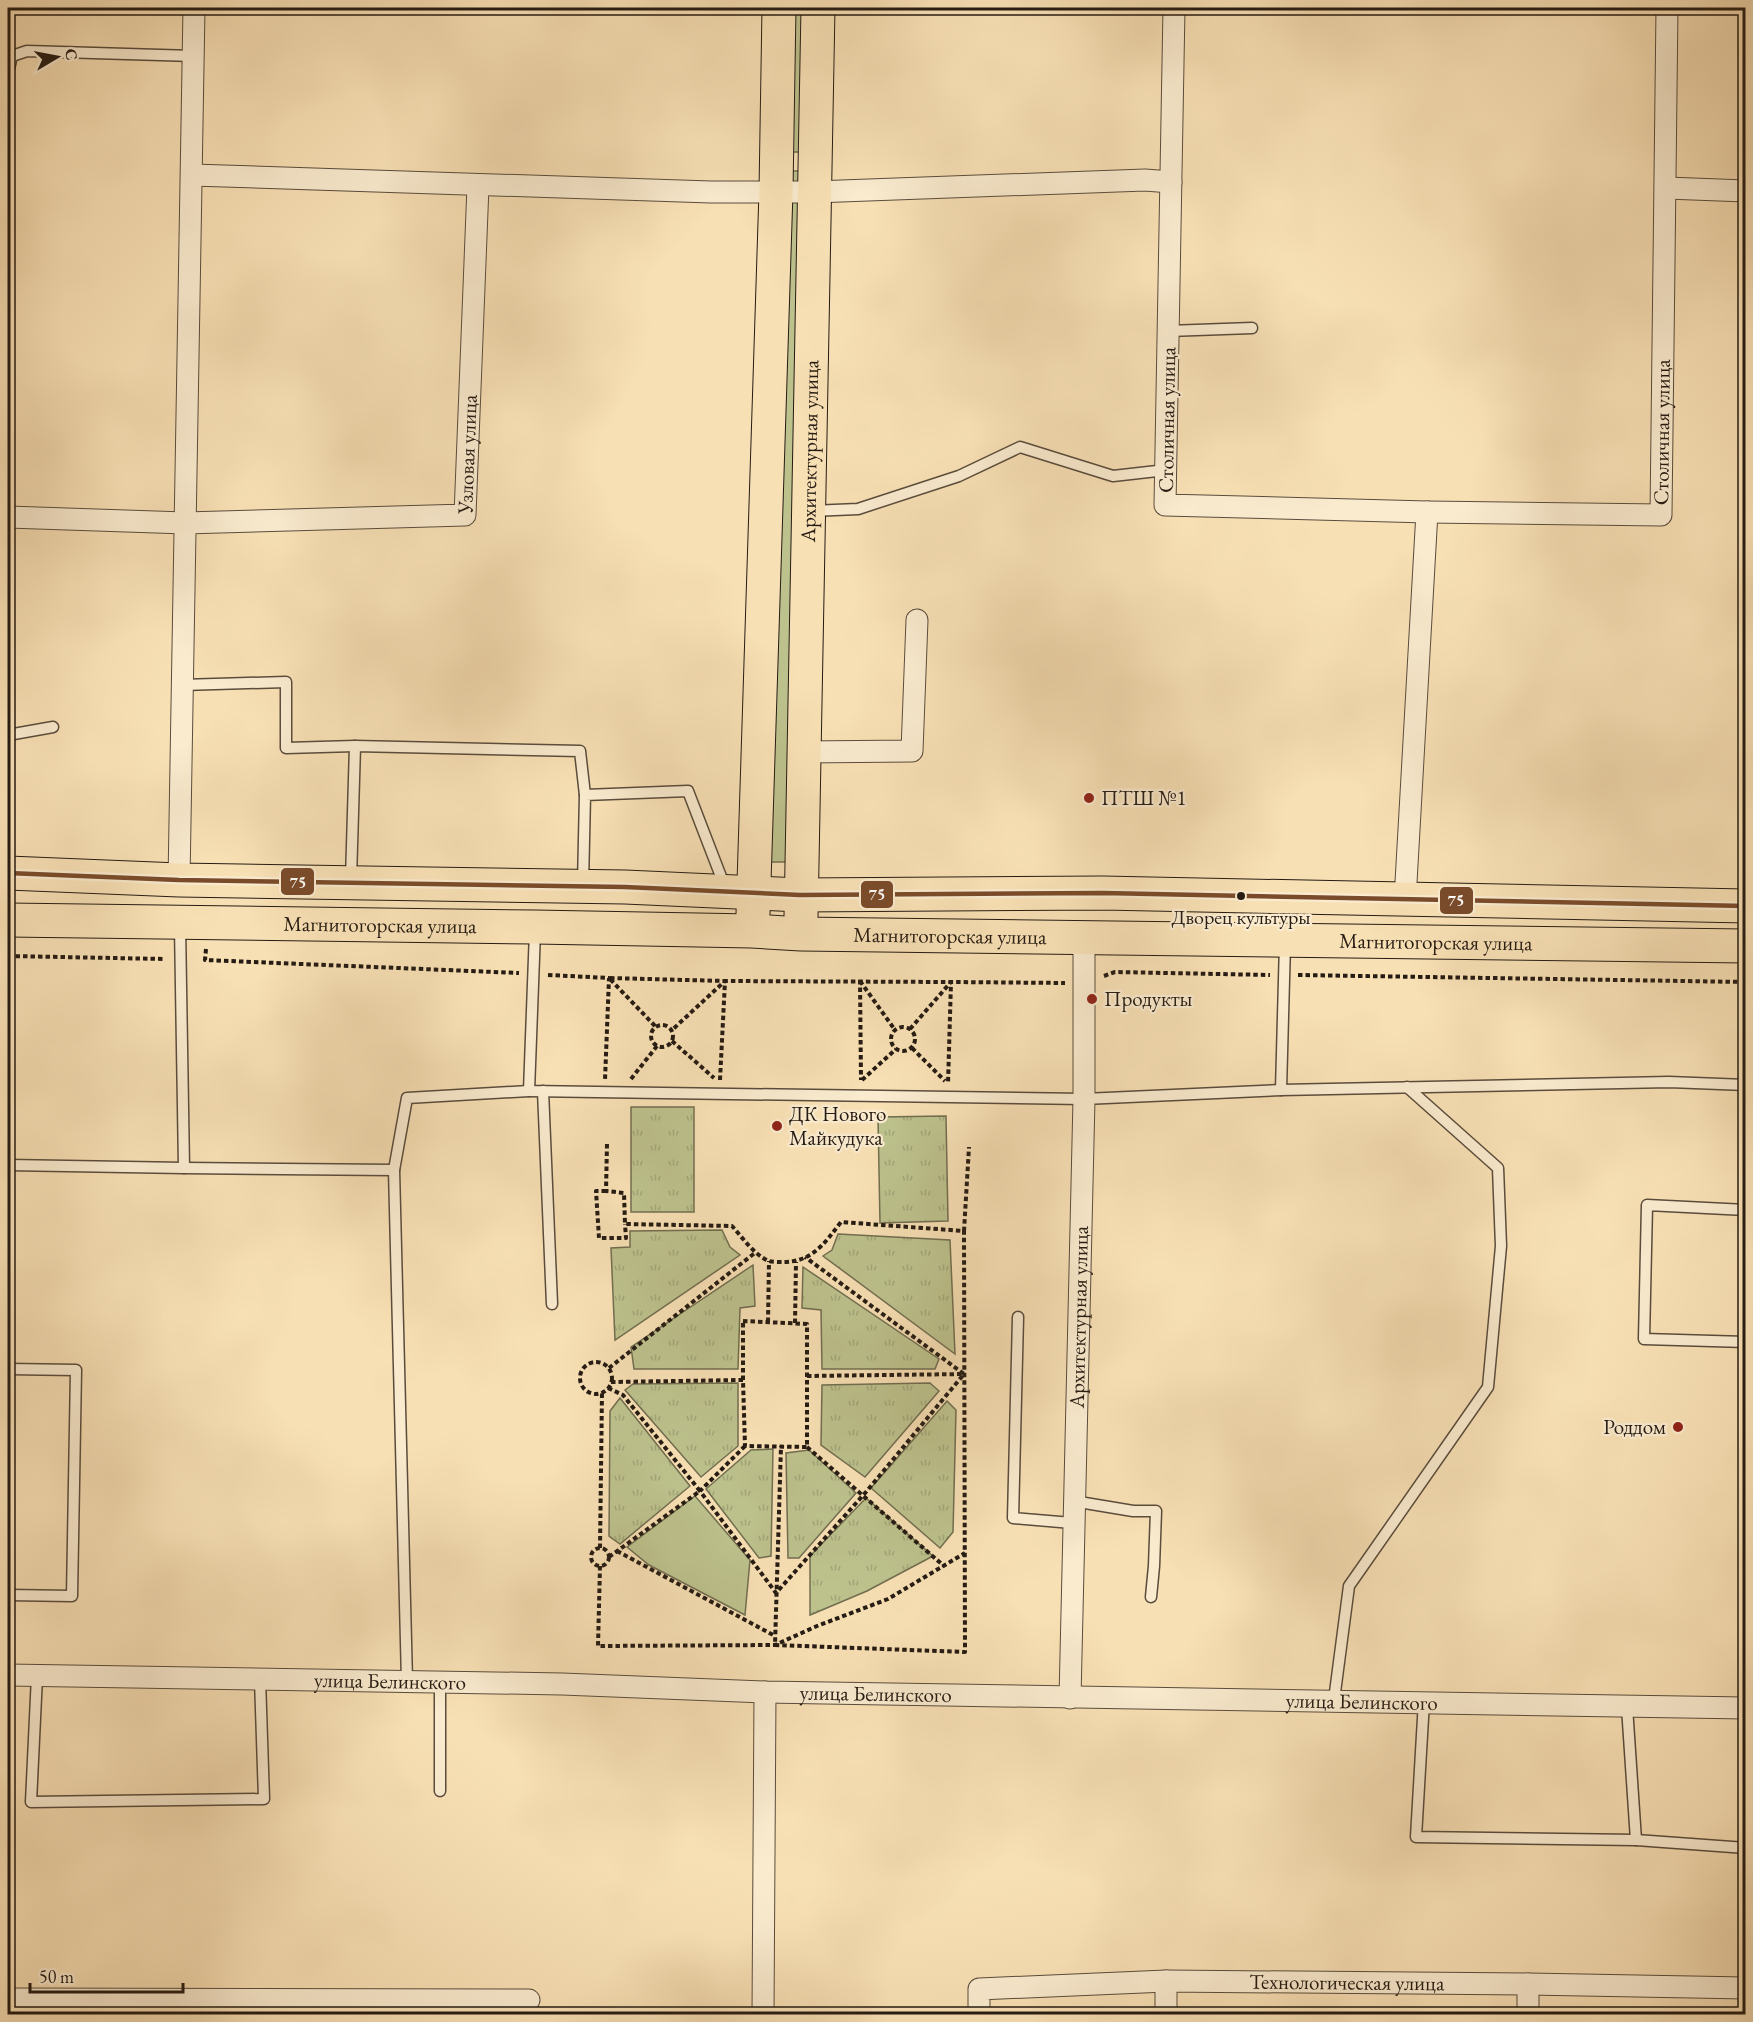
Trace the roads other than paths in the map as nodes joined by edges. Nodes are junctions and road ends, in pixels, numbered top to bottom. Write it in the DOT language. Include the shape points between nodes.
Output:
graph roads {
  1 [pos="194,8"];
  2 [pos="779,8"];
  3 [pos="818,8"];
  4 [pos="1174,8"];
  5 [pos="1667,8"];
  6 [pos="194,56"];
  7 [pos="8,73"];
  8 [pos="192,175"];
  9 [pos="1171,182"];
  10 [pos="478,186"];
  11 [pos="1666,188"];
  12 [pos="1746,190"];
  13 [pos="776,191"];
  14 [pos="814,192"];
  15 [pos="1252,328"];
  16 [pos="1168,331"];
  17 [pos="1166,470"];
  18 [pos="808,512"];
  19 [pos="1427,512"];
  20 [pos="8,517"];
  21 [pos="184,523"];
  22 [pos="917,620"];
  23 [pos="182,685"];
  24 [pos="53,727"];
  25 [pos="8,735"];
  26 [pos="356,746"];
  27 [pos="803,752"];
  28 [pos="585,795"];
  29 [pos="8,873"];
  30 [pos="179,880"];
  31 [pos="351,882"];
  32 [pos="582,886"];
  33 [pos="740,893"];
  34 [pos="800,895"];
  35 [pos="1405,900"];
  36 [pos="1746,906"];
  37 [pos="8,920"];
  38 [pos="194,923"];
  39 [pos="535,927"];
  40 [pos="752,931"];
  41 [pos="801,934"];
  42 [pos="1084,937"];
  43 [pos="1285,940"];
  44 [pos="1746,946"];
  45 [pos="1746,1085"];
  46 [pos="1407,1087"];
  47 [pos="1281,1090"];
  48 [pos="529,1091"];
  49 [pos="543,1091"];
  50 [pos="1084,1099"];
  51 [pos="8,1165"];
  52 [pos="184,1168"];
  53 [pos="394,1170"];
  54 [pos="1746,1210"];
  55 [pos="552,1304"];
  56 [pos="1018,1317"];
  57 [pos="1746,1342"];
  58 [pos="8,1369"];
  59 [pos="1073,1500"];
  60 [pos="1072,1523"];
  61 [pos="8,1595"];
  62 [pos="1151,1597"];
  63 [pos="8,1676"];
  64 [pos="37,1676"];
  65 [pos="260,1679"];
  66 [pos="407,1682"];
  67 [pos="440,1682"];
  68 [pos="765,1692"];
  69 [pos="1070,1698"];
  70 [pos="1334,1701"];
  71 [pos="1424,1701"];
  72 [pos="1627,1707"];
  73 [pos="1746,1708"];
  74 [pos="440,1791"];
  75 [pos="1636,1840"];
  76 [pos="1746,1848"];
  77 [pos="1166,1981"];
  78 [pos="1528,1984"];
  79 [pos="1746,1988"];
  80 [pos="8,1999"];
  81 [pos="529,2000"];
  82 [pos="762,2014"];
  83 [pos="979,2014"];
  84 [pos="1166,2014"];
  85 [pos="1528,2014"];
  1 -- 6 [label="street"];
  2 -- 13 [label="main road, Архитектурная улица"];
  3 -- 14 [label="main road, Архитектурная улица"];
  4 -- 9 [label="street, Столичная улица"];
  5 -- 11 [label="street, Столичная улица"];
  6 -- 7 [label="lane" via="27,51 12,56"];
  6 -- 8 [label="street"];
  8 -- 10 [label="street"];
  8 -- 21 [label="street"];
  9 -- 14 [label="street"];
  9 -- 16 [label="street, Столичная улица"];
  10 -- 13 [label="street"];
  10 -- 21 [label="street, Узловая улица" via="465,515"];
  11 -- 12 [label="street"];
  11 -- 19 [label="street, Столичная улица" via="1661,514"];
  13 -- 14 [label="street"];
  13 -- 33 [label="main road, Архитектурная улица"];
  14 -- 18 [label="main road, Архитектурная улица"];
  15 -- 16 [label="lane"];
  16 -- 17 [label="street, Столичная улица"];
  17 -- 18 [label="lane" via="1113,476 1020,447 959,476 858,509"];
  17 -- 19 [label="street, Столичная улица" via="1165,505"];
  18 -- 27 [label="main road, Архитектурная улица"];
  19 -- 35 [label="street"];
  20 -- 21 [label="street, Узловая улица"];
  21 -- 23 [label="street"];
  22 -- 27 [label="street" via="912,751"];
  23 -- 26 [label="lane" via="286,682 285,748"];
  23 -- 30 [label="street"];
  24 -- 25 [label="lane"];
  26 -- 28 [label="lane" via="580,751"];
  26 -- 31 [label="lane"];
  27 -- 34 [label="main road, Архитектурная улица"];
  28 -- 32 [label="lane"];
  28 -- 33 [label="lane" via="688,791"];
  29 -- 30 [label="main road, Магнитогорская улица"];
  30 -- 31 [label="main road, Магнитогорская улица"];
  31 -- 32 [label="main road, Магнитогорская улица"];
  32 -- 33 [label="main road, Магнитогорская улица"];
  33 -- 34 [label="main road, Магнитогорская улица"];
  33 -- 40 [label="main road"];
  34 -- 35 [label="main road, Магнитогорская улица" via="1103,893"];
  34 -- 41 [label="main road"];
  35 -- 36 [label="main road, Магнитогорская улица"];
  37 -- 38 [label="main road, Магнитогорская улица"];
  38 -- 39 [label="main road, Магнитогорская улица"];
  38 -- 52 [label="lane" via="181,960"];
  39 -- 40 [label="main road, Магнитогорская улица"];
  39 -- 48 [label="lane"];
  40 -- 41 [label="main road, Магнитогорская улица"];
  41 -- 42 [label="main road, Магнитогорская улица"];
  42 -- 43 [label="main road, Магнитогорская улица"];
  42 -- 50 [label="street, Архитектурная улица"];
  43 -- 44 [label="main road, Магнитогорская улица"];
  43 -- 47 [label="lane"];
  45 -- 46 [label="lane" via="1668,1082"];
  46 -- 47 [label="lane"];
  46 -- 70 [label="lane" via="1498,1168 1501,1246 1488,1387 1349,1586"];
  47 -- 50 [label="lane"];
  48 -- 49 [label="lane"];
  48 -- 53 [label="lane" via="407,1098"];
  49 -- 50 [label="lane"];
  49 -- 55 [label="lane"];
  50 -- 59 [label="street, Архитектурная улица"];
  51 -- 52 [label="lane"];
  52 -- 53 [label="lane"];
  53 -- 66 [label="lane"];
  54 -- 57 [label="lane" via="1647,1205 1644,1340"];
  56 -- 60 [label="lane" via="1013,1518"];
  58 -- 61 [label="lane" via="76,1370 72,1596"];
  59 -- 60 [label="street, Архитектурная улица"];
  59 -- 62 [label="lane" via="1156,1511"];
  60 -- 69 [label="street, Архитектурная улица"];
  63 -- 64 [label="street, улица Белинского"];
  64 -- 65 [label="street, улица Белинского"];
  64 -- 65 [label="lane" via="31,1802 264,1799"];
  65 -- 66 [label="street, улица Белинского"];
  66 -- 67 [label="street, улица Белинского"];
  67 -- 68 [label="street, улица Белинского"];
  67 -- 74 [label="lane"];
  68 -- 69 [label="street, улица Белинского"];
  68 -- 82 [label="street"];
  69 -- 70 [label="street, улица Белинского"];
  70 -- 71 [label="street, улица Белинского"];
  71 -- 72 [label="street, улица Белинского"];
  71 -- 75 [label="lane" via="1416,1838"];
  72 -- 73 [label="street, улица Белинского"];
  72 -- 75 [label="lane"];
  75 -- 76 [label="lane"];
  77 -- 78 [label="street, Технологическая улица"];
  77 -- 83 [label="street, Технологическая улица" via="979,1989"];
  77 -- 84 [label="street"];
  78 -- 79 [label="street, Технологическая улица"];
  78 -- 85 [label="street"];
  80 -- 81 [label="street"];
}
